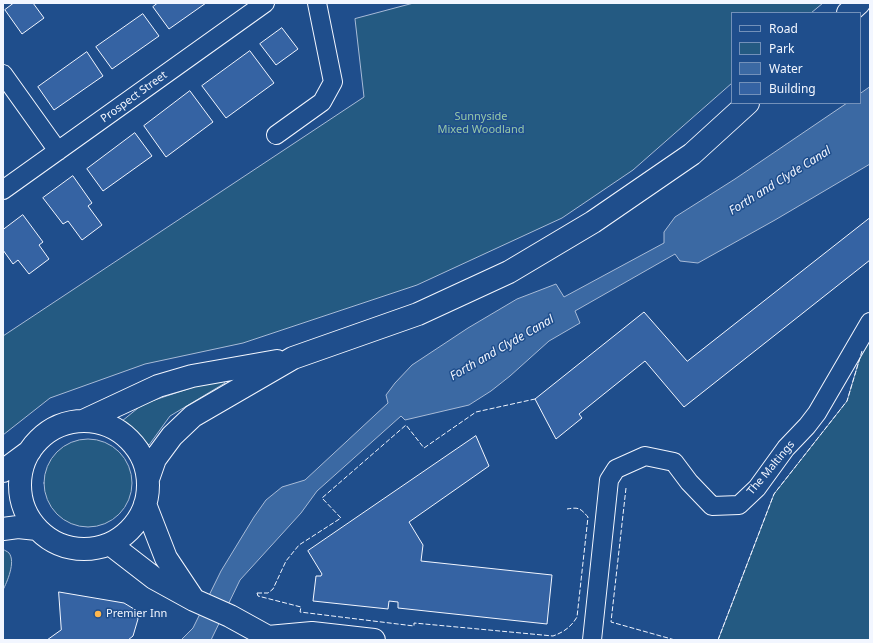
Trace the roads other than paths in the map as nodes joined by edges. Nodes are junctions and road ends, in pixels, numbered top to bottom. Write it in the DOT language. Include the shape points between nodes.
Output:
graph roads {
  1 [pos="265,3"];
  2 [pos="317,3"];
  3 [pos="858,3"];
  4 [pos="849,12"];
  5 [pos="3,74"];
  6 [pos="747,104"];
  7 [pos="276,136"];
  8 [pos="58,151"];
  9 [pos="3,190"];
  10 [pos="870,322"];
  11 [pos="293,358"];
  12 [pos="83,421"];
  13 [pos="30,451"];
  14 [pos="3,471"];
  15 [pos="148,479"];
  16 [pos="145,504"];
  17 [pos="37,529"];
  18 [pos="3,530"];
  19 [pos="110,544"];
  20 [pos="194,600"];
  21 [pos="374,640"];
  22 [pos="592,640"];
  1 -- 8 [label="street, Prospect Street"];
  2 -- 7 [label="street" via="333,82 322,102"];
  3 -- 4 [label="main road"];
  5 -- 8 [label="street"];
  6 -- 11 [label="main road" via="692,154 593,222 509,272 418,314"];
  8 -- 9 [label="street, Prospect Street"];
  10 -- 22 [label="street, The Maltings" via="817,413 786,448 757,488 739,505 712,506 674,462 645,456 616,469 609,480"];
  11 -- 12 [label="main road" via="192,376 158,386"];
  11 -- 15 [label="main road" via="193,416 172,436 155,459"];
  12 -- 13 [label="main road" via="62,425 44,436"];
  12 -- 15 [label="main road" via="104,424 121,433 138,450 147,469"];
  13 -- 14 [label="main road"];
  13 -- 17 [label="main road" via="22,471 20,492 26,512"];
  15 -- 16 [label="main road"];
  16 -- 19 [label="main road" via="141,516 130,531"];
  16 -- 20 [label="main road" via="166,558"];
  17 -- 18 [label="main road" via="18,527"];
  17 -- 19 [label="main road" via="54,542 74,549 94,549"];
  19 -- 20 [label="main road" via="154,578"];
  20 -- 21 [label="main road" via="268,637 312,633"];
}
